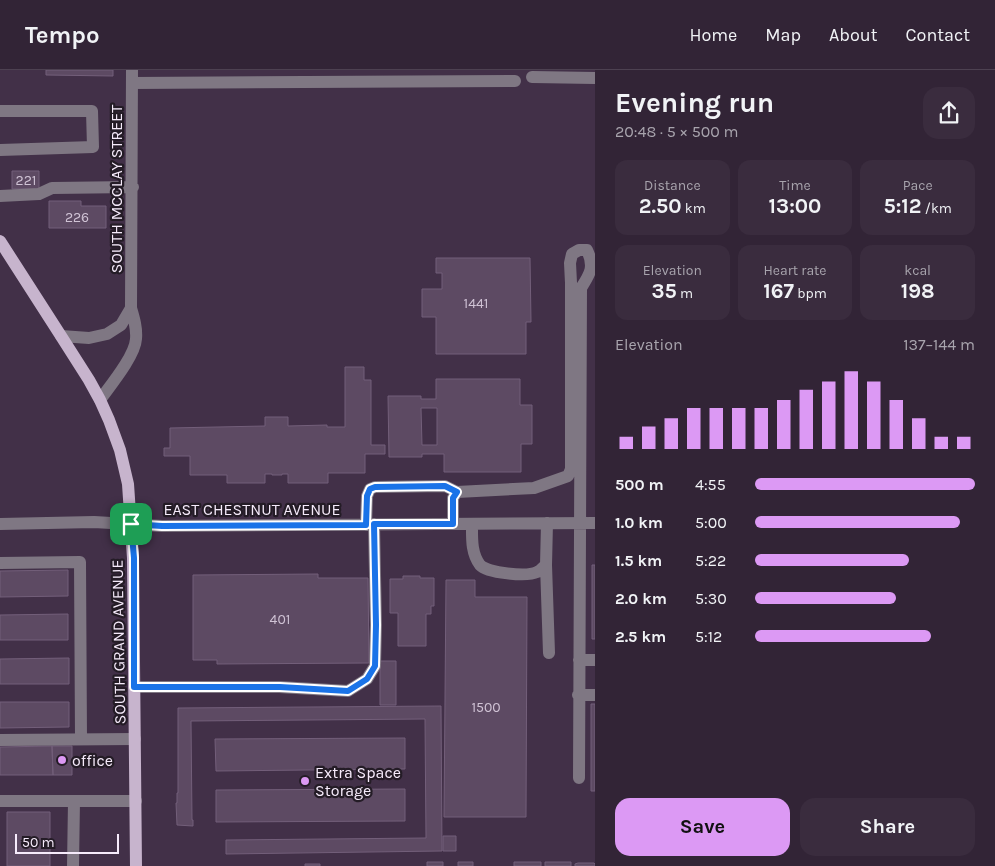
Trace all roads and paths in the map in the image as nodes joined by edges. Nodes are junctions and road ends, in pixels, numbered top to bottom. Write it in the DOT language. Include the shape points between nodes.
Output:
graph roads {
  1 [pos="132,76"];
  2 [pos="372,76"];
  3 [pos="532,77"];
  4 [pos="595,78"];
  5 [pos="515,80"];
  6 [pos="0,111"];
  7 [pos="0,150"];
  8 [pos="132,187"];
  9 [pos="0,196"];
  10 [pos="0,241"];
  11 [pos="594,267"];
  12 [pos="131,308"];
  13 [pos="61,336"];
  14 [pos="100,400"];
  15 [pos="457,492"];
  16 [pos="547,523"];
  17 [pos="579,523"];
  18 [pos="595,523"];
  19 [pos="0,524"];
  20 [pos="131,524"];
  21 [pos="453,524"];
  22 [pos="472,524"];
  23 [pos="370,525"];
  24 [pos="0,563"];
  25 [pos="546,565"];
  26 [pos="549,653"];
  27 [pos="579,660"];
  28 [pos="595,660"];
  29 [pos="134,687"];
  30 [pos="578,695"];
  31 [pos="595,695"];
  32 [pos="81,739"];
  33 [pos="135,739"];
  34 [pos="0,740"];
  35 [pos="579,778"];
  36 [pos="0,801"];
  37 [pos="74,801"];
  38 [pos="136,801"];
  39 [pos="73,866"];
  40 [pos="136,866"];
  1 -- 2 [label="street"];
  1 -- 8 [label="street, SOUTH MCCLAY STREET"];
  2 -- 5 [label="street"];
  3 -- 4 [label="street"];
  6 -- 7 [label="street" via="92,111 93,147"];
  8 -- 9 [label="street" via="52,188 39,194"];
  8 -- 12 [label="street, SOUTH MCCLAY STREET"];
  10 -- 13 [label="main road, SOUTH GRAND AVENUE"];
  11 -- 15 [label="street" via="588,250 572,254 571,468 568,476 534,488"];
  11 -- 17 [label="street" via="580,288"];
  12 -- 13 [label="street" via="121,325 106,334 89,338"];
  12 -- 14 [label="street, SOUTH MCCLAY STREET" via="136,324 136,341 129,358"];
  13 -- 14 [label="main road, SOUTH GRAND AVENUE"];
  14 -- 20 [label="main road, SOUTH GRAND AVENUE" via="120,450 128,484"];
  15 -- 21 [label="street" via="453,498"];
  15 -- 23 [label="street" via="445,486 375,487 367,496"];
  16 -- 17 [label="street, EAST CHESTNUT AVENUE"];
  16 -- 22 [label="street, EAST CHESTNUT AVENUE"];
  16 -- 25 [label="street"];
  17 -- 18 [label="street, EAST CHESTNUT AVENUE"];
  17 -- 27 [label="street"];
  19 -- 20 [label="street, EAST CHESTNUT AVENUE"];
  20 -- 23 [label="street, EAST CHESTNUT AVENUE"];
  20 -- 29 [label="main road, SOUTH GRAND AVENUE"];
  21 -- 22 [label="street, EAST CHESTNUT AVENUE"];
  21 -- 23 [label="street, EAST CHESTNUT AVENUE"];
  22 -- 25 [label="street" via="472,546 482,567 528,574 538,572"];
  23 -- 29 [label="street" via="376,625 375,666 367,679 348,691 280,687"];
  24 -- 32 [label="street" via="80,562"];
  25 -- 26 [label="street"];
  27 -- 28 [label="street"];
  27 -- 30 [label="street"];
  29 -- 33 [label="main road, SOUTH GRAND AVENUE"];
  30 -- 31 [label="street"];
  30 -- 35 [label="street"];
  32 -- 33 [label="street"];
  32 -- 34 [label="street"];
  33 -- 38 [label="main road, SOUTH GRAND AVENUE"];
  36 -- 37 [label="street"];
  37 -- 38 [label="street"];
  37 -- 39 [label="street"];
  38 -- 40 [label="main road, SOUTH GRAND AVENUE"];
}
